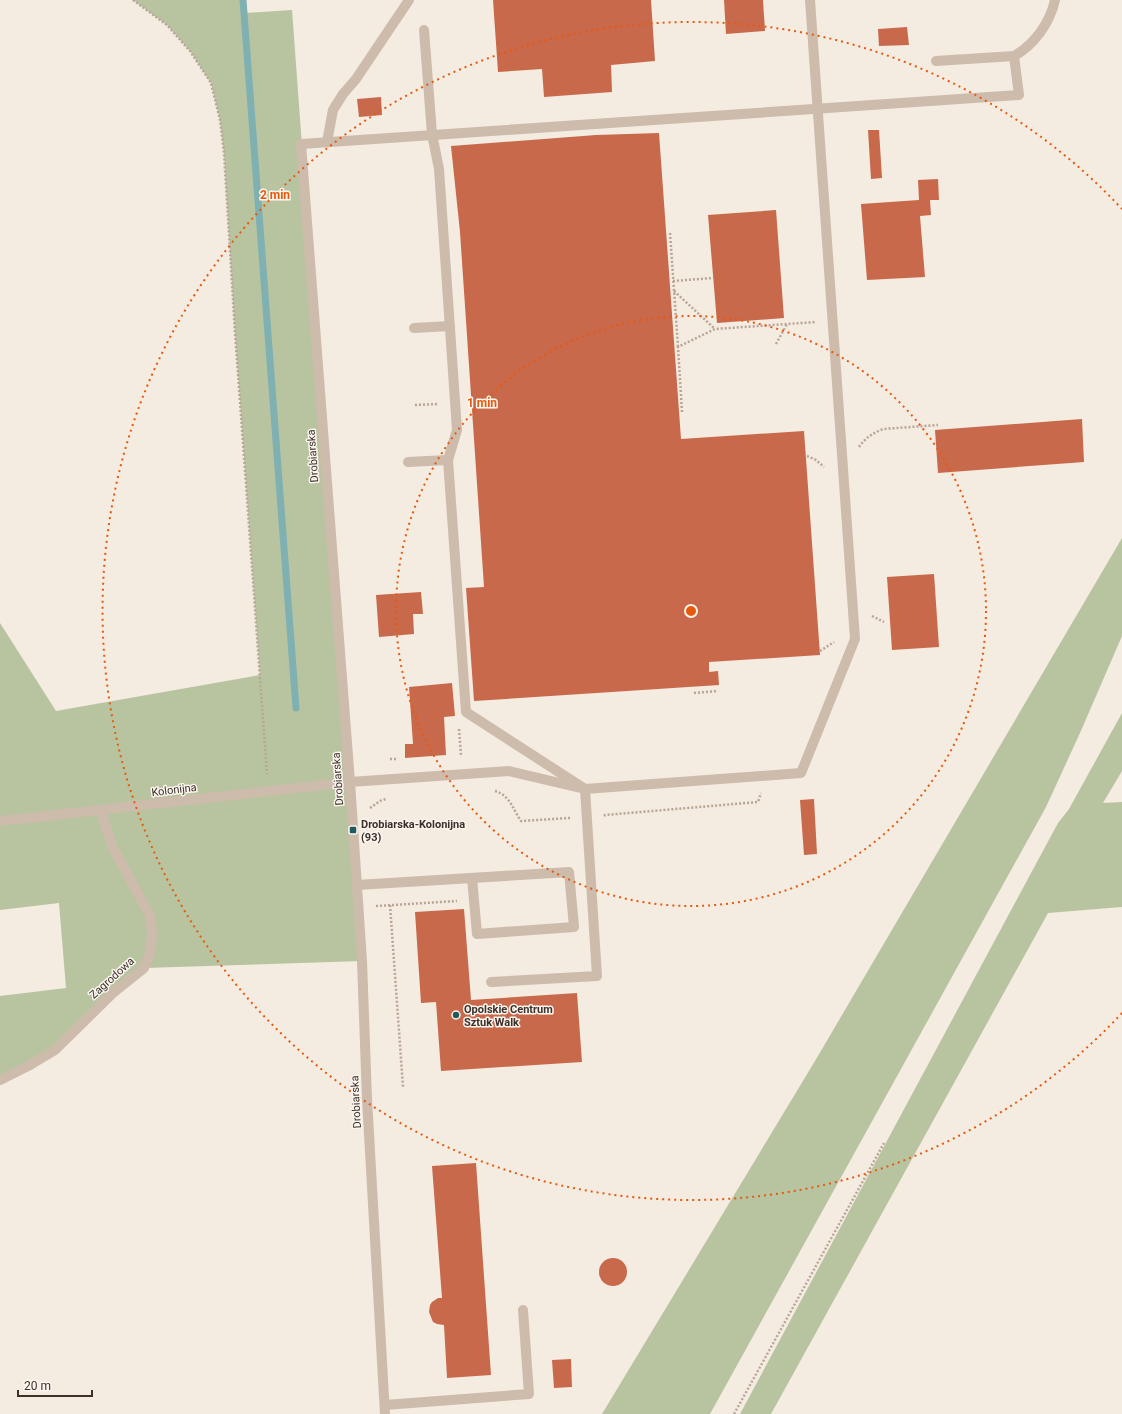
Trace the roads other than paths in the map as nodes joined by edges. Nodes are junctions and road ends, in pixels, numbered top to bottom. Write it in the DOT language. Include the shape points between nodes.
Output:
graph roads {
  1 [pos="409,0"];
  2 [pos="810,0"];
  3 [pos="1055,0"];
  4 [pos="424,30"];
  5 [pos="1014,56"];
  6 [pos="936,61"];
  7 [pos="817,108"];
  8 [pos="432,134"];
  9 [pos="327,142"];
  10 [pos="450,326"];
  11 [pos="414,328"];
  12 [pos="448,460"];
  13 [pos="408,462"];
  14 [pos="350,782"];
  15 [pos="585,789"];
  16 [pos="100,810"];
  17 [pos="0,821"];
  18 [pos="472,878"];
  19 [pos="357,885"];
  20 [pos="491,982"];
  21 [pos="0,1080"];
  22 [pos="523,1310"];
  23 [pos="385,1410"];
  1 -- 9 [label="street" via="333,110"];
  2 -- 7 [label="street"];
  3 -- 5 [label="street" via="1047,22 1036,38 1024,51"];
  4 -- 8 [label="street"];
  5 -- 6 [label="street"];
  5 -- 7 [label="street" via="1019,95"];
  7 -- 8 [label="street"];
  7 -- 15 [label="street, Kolonijna" via="855,639 801,774"];
  8 -- 9 [label="street"];
  8 -- 10 [label="street" via="439,169"];
  9 -- 14 [label="street, Drobiarska" via="301,144"];
  10 -- 11 [label="street"];
  10 -- 12 [label="street" via="457,430"];
  12 -- 13 [label="street"];
  12 -- 15 [label="street" via="466,712"];
  14 -- 15 [label="street, Kolonijna" via="509,771"];
  14 -- 16 [label="street, Kolonijna"];
  14 -- 19 [label="street, Drobiarska"];
  15 -- 20 [label="street" via="597,976"];
  16 -- 17 [label="street, Kolonijna"];
  16 -- 21 [label="street, Zagrodowa" via="113,848 150,915 150,952 144,968 114,992 55,1050"];
  18 -- 18 [label="street" via="569,872 574,927 477,934"];
  18 -- 19 [label="street"];
  19 -- 23 [label="street, Drobiarska"];
  22 -- 23 [label="street" via="529,1394"];
}
